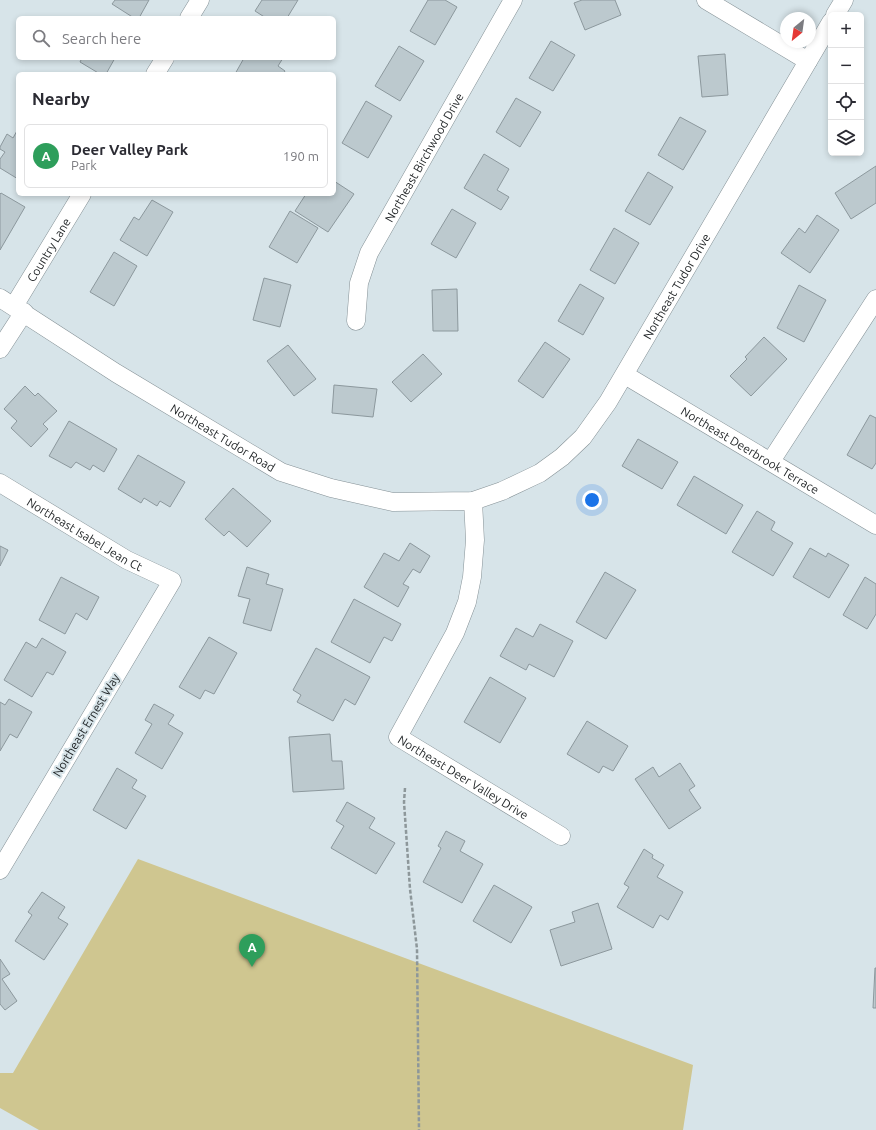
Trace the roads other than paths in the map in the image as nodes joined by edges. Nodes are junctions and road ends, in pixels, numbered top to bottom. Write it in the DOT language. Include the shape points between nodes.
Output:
graph roads {
  1 [pos="200,0"];
  2 [pos="512,0"];
  3 [pos="706,0"];
  4 [pos="844,0"];
  5 [pos="837,12"];
  6 [pos="190,16"];
  7 [pos="828,27"];
  8 [pos="164,60"];
  9 [pos="808,61"];
  10 [pos="156,72"];
  11 [pos="81,196"];
  12 [pos="876,299"];
  13 [pos="13,305"];
  14 [pos="356,321"];
  15 [pos="0,349"];
  16 [pos="625,375"];
  17 [pos="771,461"];
  18 [pos="0,483"];
  19 [pos="473,501"];
  20 [pos="876,525"];
  21 [pos="172,581"];
  22 [pos="561,836"];
  23 [pos="0,870"];
  1 -- 6 [label="street"];
  2 -- 14 [label="street, Northeast Birchwood Drive" via="369,253 359,283"];
  3 -- 9 [label="street"];
  4 -- 5 [label="street"];
  7 -- 9 [label="street, Northeast Tudor Drive"];
  8 -- 10 [label="street"];
  9 -- 16 [label="street, Northeast Tudor Drive"];
  11 -- 13 [label="street, Country Lane"];
  12 -- 17 [label="street"];
  13 -- 15 [label="street, Country Lane"];
  13 -- 19 [label="street, Northeast Tudor Road" via="116,373 281,472 331,488 393,502"];
  16 -- 17 [label="street, Northeast Deerbrook Terrace"];
  16 -- 19 [label="street, Northeast Tudor Drive" via="583,437 562,457 540,473"];
  17 -- 20 [label="street, Northeast Deerbrook Terrace"];
  18 -- 21 [label="street, Northeast Isabel Jean Ct" via="127,560"];
  19 -- 22 [label="street, Northeast Deer Valley Drive" via="475,540 467,602 455,633 398,737"];
  21 -- 23 [label="street, Northeast Ernest Way"];
}
